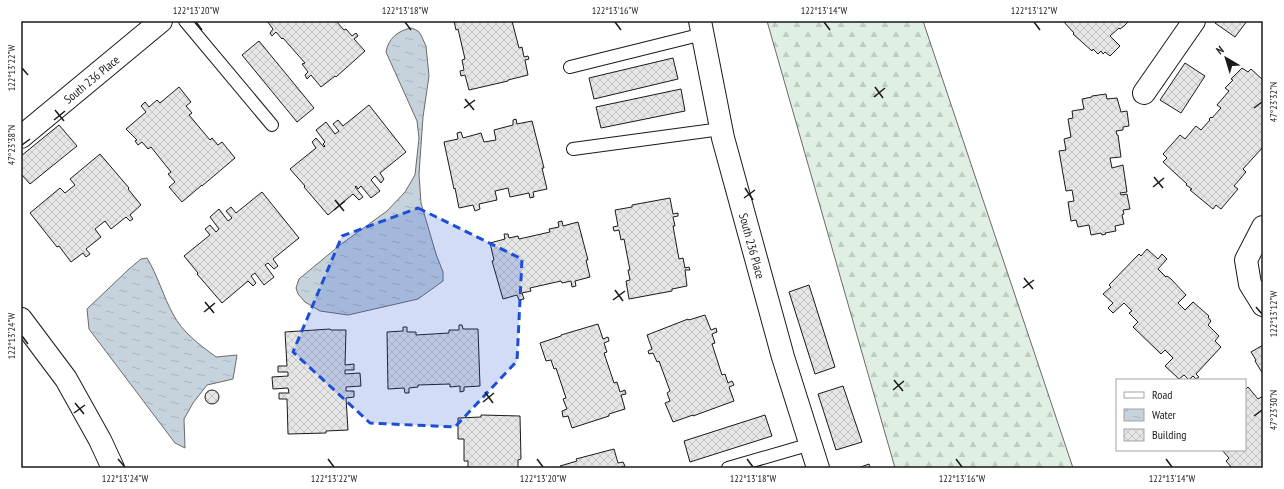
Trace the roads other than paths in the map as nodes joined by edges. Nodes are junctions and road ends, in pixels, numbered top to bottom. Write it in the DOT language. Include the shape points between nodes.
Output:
graph roads {
  1 [pos="161,21"];
  2 [pos="184,21"];
  3 [pos="1194,21"];
  4 [pos="701,28"];
  5 [pos="570,67"];
  6 [pos="1144,93"];
  7 [pos="272,124"];
  8 [pos="721,129"];
  9 [pos="21,137"];
  10 [pos="573,149"];
  11 [pos="1263,227"];
  12 [pos="1263,306"];
  13 [pos="21,319"];
  14 [pos="811,444"];
  15 [pos="113,468"];
  16 [pos="728,468"];
  17 [pos="818,468"];
  1 -- 9 [label="street, South 236 Place"];
  2 -- 7 [label="lane"];
  3 -- 6 [label="street"];
  4 -- 5 [label="lane"];
  4 -- 8 [label="street, South 236 Place"];
  8 -- 10 [label="lane"];
  8 -- 14 [label="street, South 236 Place" via="783,357"];
  11 -- 12 [label="street" via="1246,260 1250,284"];
  13 -- 15 [label="street" via="66,379"];
  14 -- 16 [label="lane"];
  14 -- 17 [label="street, South 236 Place"];
}
